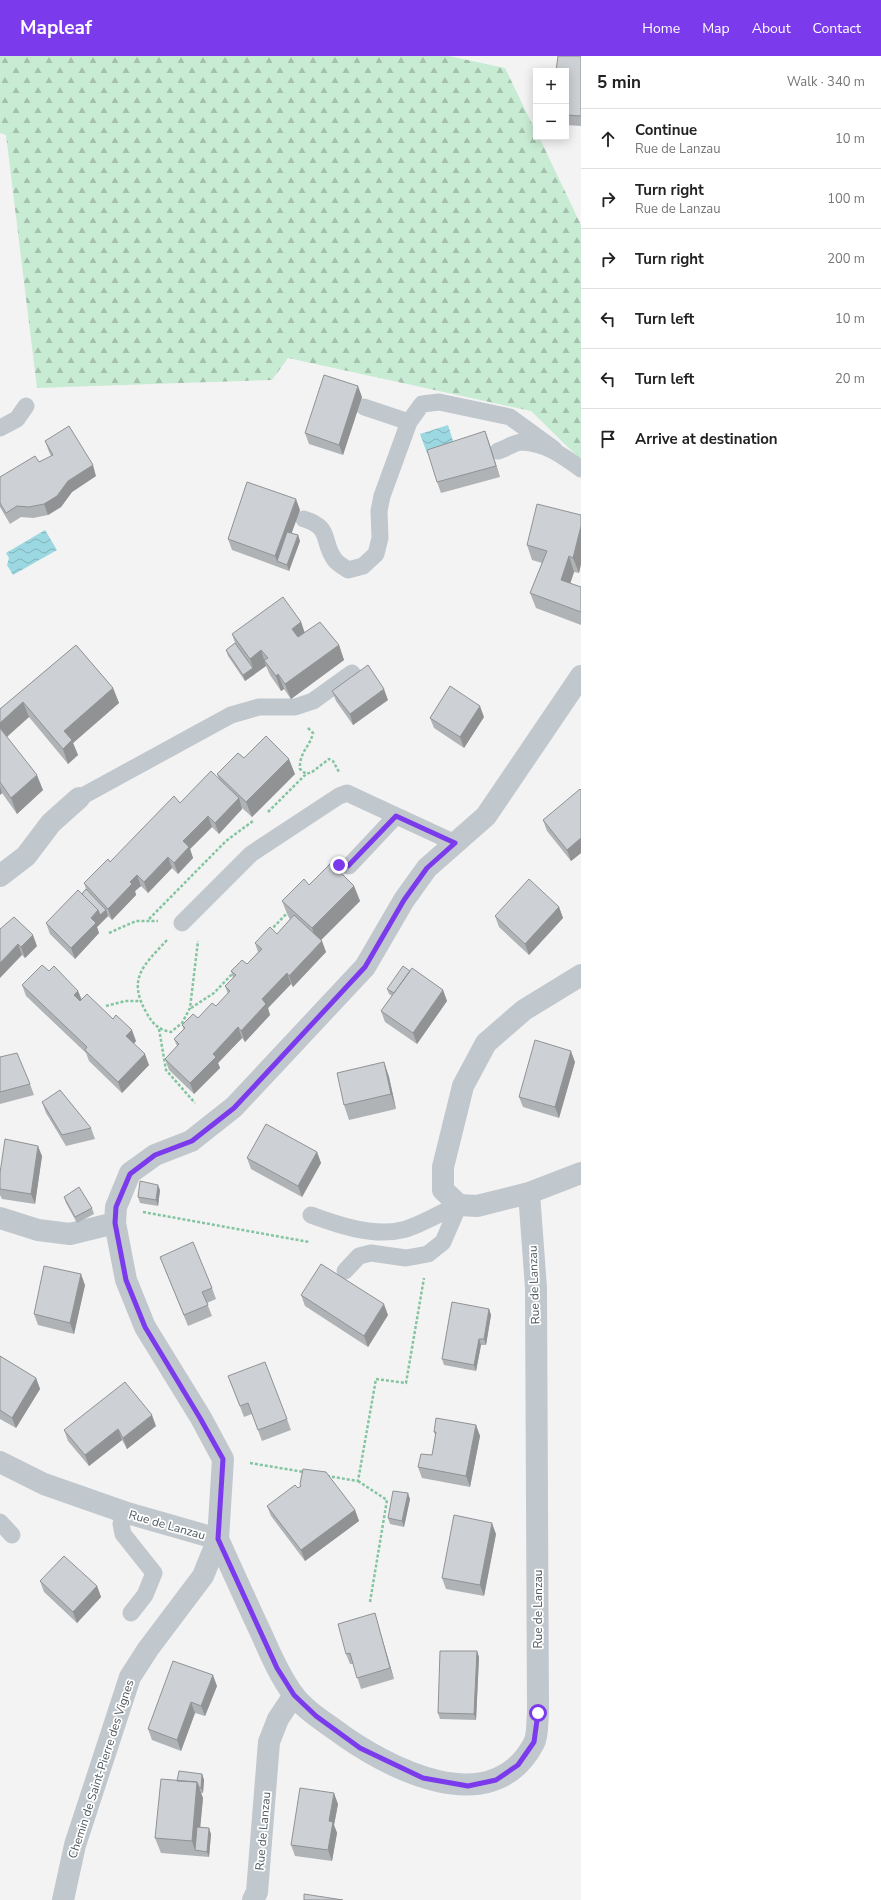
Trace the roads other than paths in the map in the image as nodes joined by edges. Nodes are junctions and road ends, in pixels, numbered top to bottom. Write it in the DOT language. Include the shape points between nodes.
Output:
graph roads {
  1 [pos="26,406"];
  2 [pos="364,407"];
  3 [pos="409,422"];
  4 [pos="0,428"];
  5 [pos="554,449"];
  6 [pos="498,451"];
  7 [pos="581,469"];
  8 [pos="304,519"];
  9 [pos="352,673"];
  10 [pos="581,676"];
  11 [pos="79,798"];
  12 [pos="396,816"];
  13 [pos="455,843"];
  14 [pos="348,866"];
  15 [pos="0,876"];
  16 [pos="182,923"];
  17 [pos="581,976"];
  18 [pos="581,1173"];
  19 [pos="529,1192"];
  20 [pos="458,1205"];
  21 [pos="115,1215"];
  22 [pos="311,1215"];
  23 [pos="0,1218"];
  24 [pos="345,1271"];
  25 [pos="0,1462"];
  26 [pos="124,1512"];
  27 [pos="0,1522"];
  28 [pos="12,1536"];
  29 [pos="218,1539"];
  30 [pos="131,1614"];
  31 [pos="294,1695"];
  32 [pos="63,1900"];
  33 [pos="253,1900"];
  1 -- 4 [label="lane" via="17,418"];
  2 -- 3 [label="lane"];
  3 -- 5 [label="lane" via="422,404 439,402 510,417"];
  3 -- 8 [label="lane" via="379,511 380,538 376,554 363,566 348,570 335,560 317,523"];
  5 -- 6 [label="lane" via="520,442"];
  5 -- 7 [label="lane"];
  9 -- 11 [label="lane" via="313,701 295,707 259,707 231,715"];
  10 -- 13 [label="street" via="486,816"];
  11 -- 15 [label="street" via="51,823 26,856"];
  12 -- 13 [label="lane"];
  12 -- 14 [label="lane"];
  12 -- 16 [label="lane" via="347,793 339,796 251,854"];
  13 -- 21 [label="street" via="427,868 404,900 365,967 234,1108 192,1141 155,1155 130,1174"];
  17 -- 20 [label="street" via="524,1010 486,1043 463,1086 443,1167 443,1190"];
  18 -- 19 [label="street"];
  19 -- 20 [label="street" via="477,1206"];
  19 -- 31 [label="street, Rue de Lanzau" via="536,1296 538,1713 534,1742 518,1765 496,1780 468,1786 423,1778 360,1748 316,1716"];
  20 -- 22 [label="lane" via="402,1230 381,1231 337,1225"];
  20 -- 24 [label="lane" via="444,1242 428,1254 406,1258 371,1253 359,1256"];
  21 -- 23 [label="street" via="70,1234 38,1230"];
  21 -- 29 [label="street, Chemin de Saint-Pierre des Vignes" via="126,1280 145,1327 223,1459"];
  25 -- 26 [label="street, Rue de Lanzau" via="44,1484"];
  26 -- 29 [label="street, Rue de Lanzau"];
  26 -- 30 [label="lane" via="121,1524 123,1534 154,1572 145,1595"];
  27 -- 28 [label="lane"];
  29 -- 31 [label="street, Rue de Lanzau" via="277,1668"];
  29 -- 32 [label="street, Chemin de Saint-Pierre des Vignes" via="203,1576 130,1677 75,1845"];
  31 -- 33 [label="street, Rue de Lanzau" via="278,1719 270,1742 257,1892"];
}
